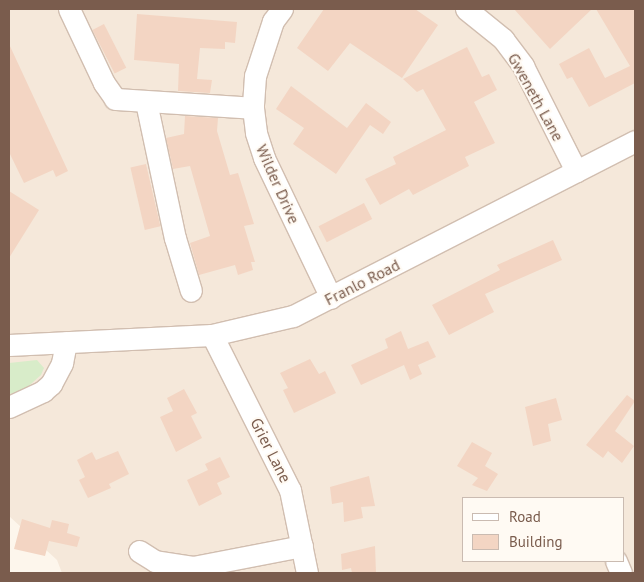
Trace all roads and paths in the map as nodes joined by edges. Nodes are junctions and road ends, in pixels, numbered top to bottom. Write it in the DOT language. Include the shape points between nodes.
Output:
graph roads {
  1 [pos="69,9"];
  2 [pos="282,9"];
  3 [pos="466,9"];
  4 [pos="146,102"];
  5 [pos="253,108"];
  6 [pos="635,141"];
  7 [pos="576,171"];
  8 [pos="191,291"];
  9 [pos="331,298"];
  10 [pos="212,335"];
  11 [pos="66,342"];
  12 [pos="9,345"];
  13 [pos="9,407"];
  14 [pos="302,546"];
  15 [pos="139,551"];
  16 [pos="307,573"];
  1 -- 4 [label="street" via="104,83 115,99"];
  2 -- 5 [label="street, Wilder Drive" via="262,50 255,76"];
  3 -- 7 [label="street, Gweneth Lane" via="503,39 523,66"];
  4 -- 5 [label="street"];
  4 -- 8 [label="street" via="175,238"];
  5 -- 9 [label="street, Wilder Drive" via="264,158"];
  6 -- 7 [label="street, Franlo Road"];
  7 -- 9 [label="street, Franlo Road"];
  9 -- 10 [label="street, Franlo Road" via="293,316"];
  10 -- 11 [label="street, Franlo Road"];
  10 -- 14 [label="street, Grier Lane" via="290,490"];
  11 -- 12 [label="street, Franlo Road"];
  11 -- 13 [label="street" via="62,363 51,384"];
  14 -- 15 [label="street" via="193,567 155,561"];
  14 -- 16 [label="street, Grier Lane"];
}
